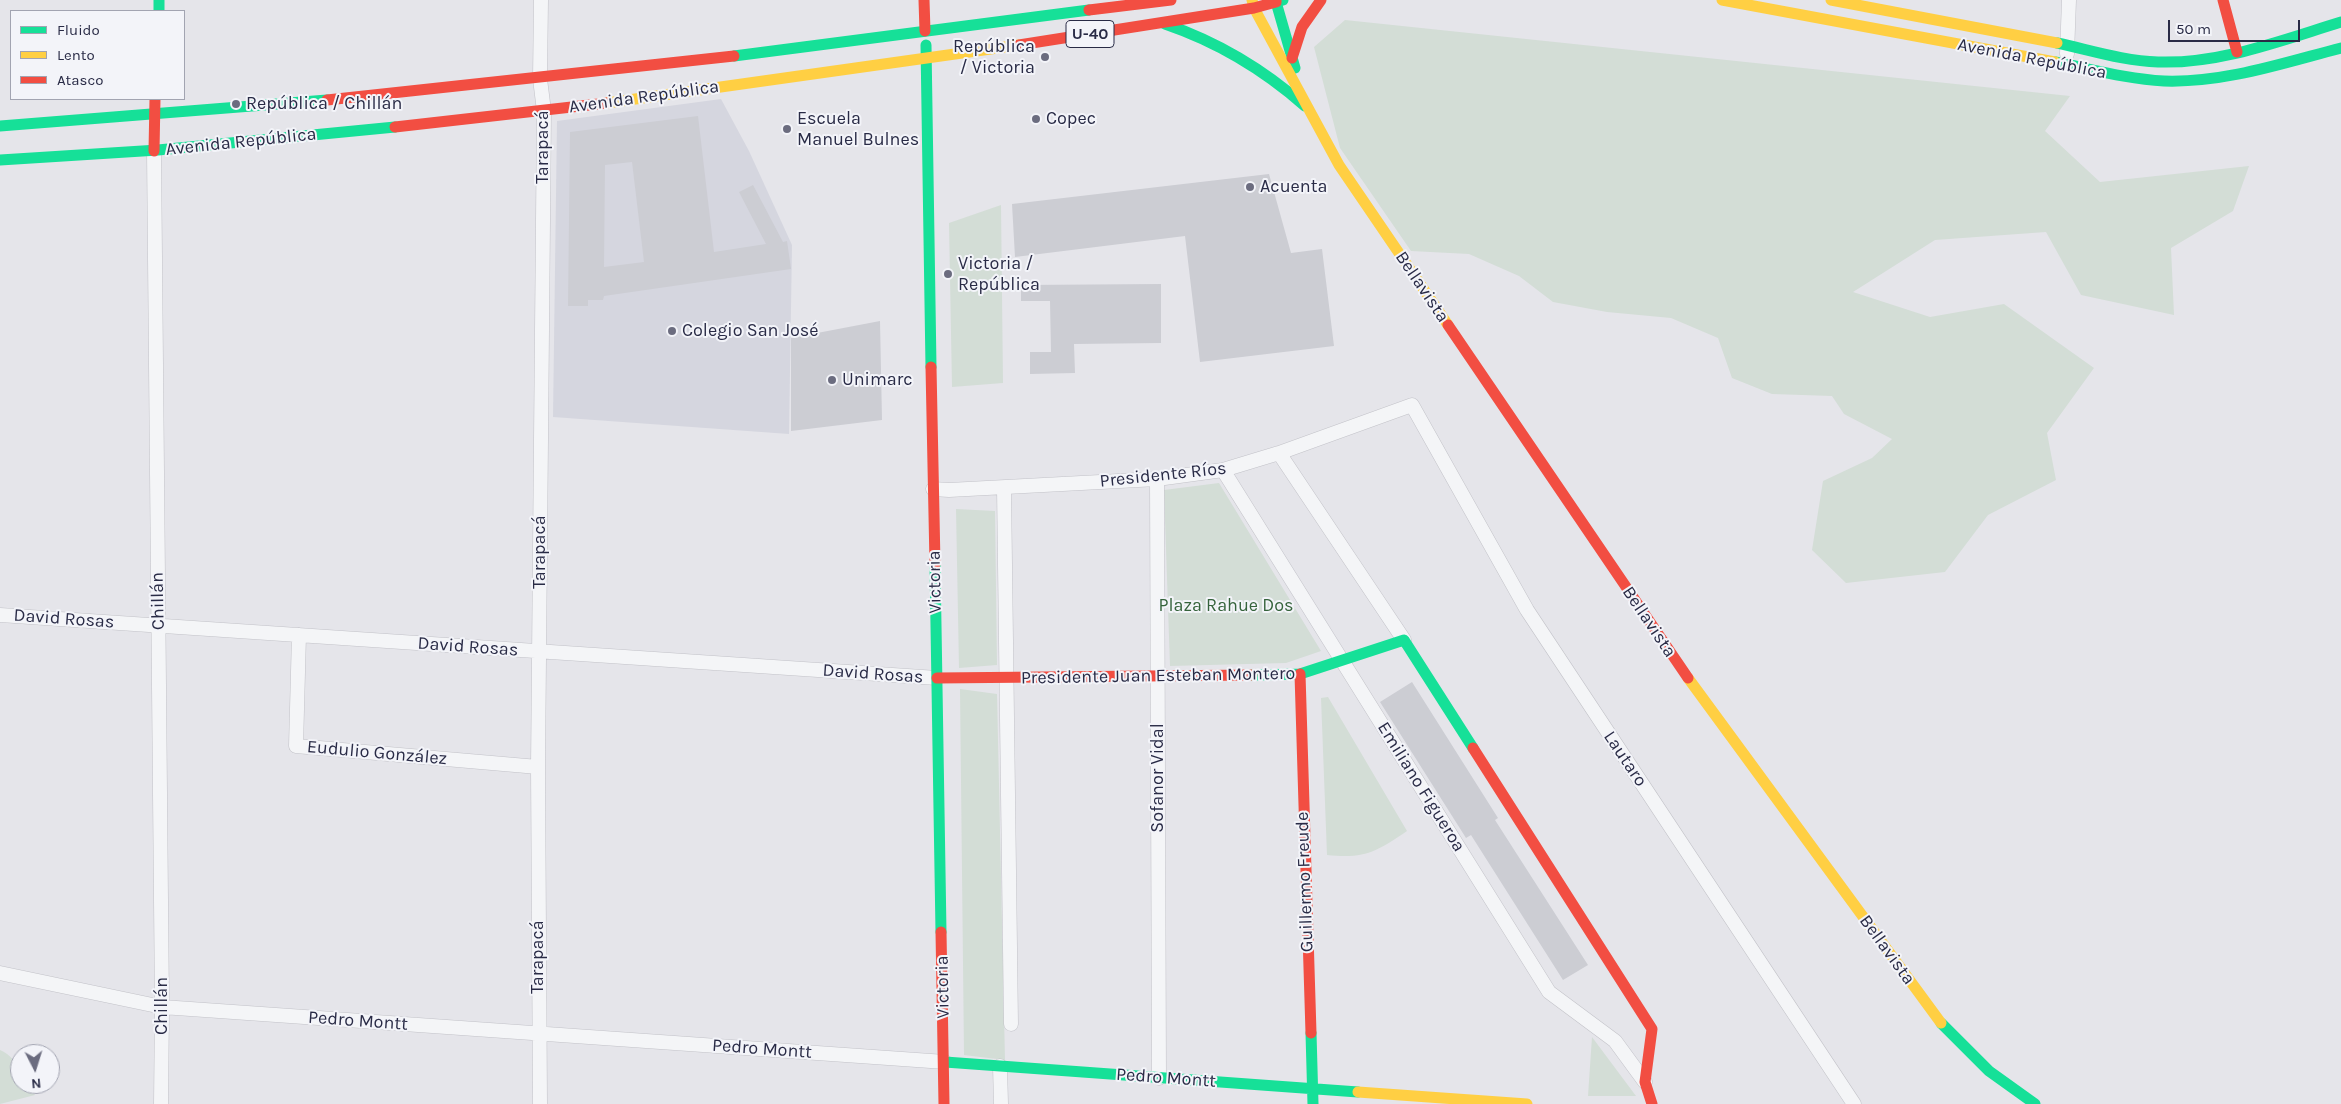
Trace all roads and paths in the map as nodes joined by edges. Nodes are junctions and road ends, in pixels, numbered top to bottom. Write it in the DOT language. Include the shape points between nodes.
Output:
graph roads {
  1 [pos="541,0"];
  2 [pos="924,0"];
  3 [pos="1171,0"];
  4 [pos="1321,0"];
  5 [pos="1722,0"];
  6 [pos="1831,0"];
  7 [pos="2069,0"];
  8 [pos="2223,0"];
  9 [pos="1278,1"];
  10 [pos="1253,4"];
  11 [pos="2341,22"];
  12 [pos="1160,23"];
  13 [pos="925,31"];
  14 [pos="2068,45"];
  15 [pos="2341,48"];
  16 [pos="2237,52"];
  17 [pos="1292,58"];
  18 [pos="926,59"];
  19 [pos="2066,64"];
  20 [pos="540,79"];
  21 [pos="155,100"];
  22 [pos="1305,106"];
  23 [pos="544,111"];
  24 [pos="155,116"];
  25 [pos="0,126"];
  26 [pos="154,151"];
  27 [pos="0,160"];
  28 [pos="1412,405"];
  29 [pos="1279,453"];
  30 [pos="1223,470"];
  31 [pos="1157,479"];
  32 [pos="1004,488"];
  33 [pos="934,489"];
  34 [pos="0,615"];
  35 [pos="158,625"];
  36 [pos="299,635"];
  37 [pos="1404,640"];
  38 [pos="539,652"];
  39 [pos="1342,661"];
  40 [pos="1300,674"];
  41 [pos="1158,676"];
  42 [pos="937,678"];
  43 [pos="1007,678"];
  44 [pos="538,767"];
  45 [pos="0,973"];
  46 [pos="162,1006"];
  47 [pos="1010,1024"];
  48 [pos="538,1033"];
  49 [pos="945,1062"];
  50 [pos="1000,1066"];
  51 [pos="1159,1078"];
  52 [pos="1645,1082"];
  53 [pos="1312,1089"];
  54 [pos="161,1104"];
  55 [pos="540,1104"];
  56 [pos="944,1104"];
  57 [pos="1001,1104"];
  58 [pos="1313,1104"];
  59 [pos="1527,1104"];
  60 [pos="1652,1104"];
  61 [pos="1854,1104"];
  62 [pos="2035,1104"];
  1 -- 20 [label="street, Tarapacá"];
  2 -- 13 [label="main road, Victoria"];
  3 -- 13 [label="main road, Avenida República / U-40"];
  4 -- 17 [label="main road" via="1302,26"];
  5 -- 19 [label="main road, Avenida República"];
  6 -- 14 [label="main road, Avenida República"];
  7 -- 14 [label="street"];
  8 -- 16 [label="main road"];
  9 -- 10 [label="main road, Avenida República"];
  9 -- 17 [label="main road, Bellavista"];
  10 -- 12 [label="main road, Avenida República / U-40"];
  10 -- 22 [label="main road, Bellavista"];
  11 -- 16 [label="main road, Avenida República"];
  12 -- 18 [label="main road, Avenida República / U-40"];
  12 -- 22 [label="main road" via="1199,36 1242,56"];
  13 -- 18 [label="main road, Victoria"];
  13 -- 20 [label="main road, Avenida República"];
  14 -- 16 [label="main road, Avenida República" via="2108,56 2150,62 2194,60"];
  14 -- 19 [label="street"];
  15 -- 19 [label="main road, Avenida República" via="2244,74 2196,80 2120,77"];
  17 -- 22 [label="main road, Bellavista"];
  18 -- 23 [label="main road, Avenida República"];
  18 -- 33 [label="main road, Victoria"];
  20 -- 23 [label="street, Tarapacá"];
  20 -- 24 [label="main road, Avenida República"];
  21 -- 24 [label="main road, Chillán"];
  22 -- 62 [label="main road, Bellavista" via="1339,165 1701,698 1948,1032 1989,1071"];
  23 -- 26 [label="main road, Avenida República"];
  23 -- 38 [label="street, Tarapacá"];
  24 -- 25 [label="main road, Avenida República"];
  24 -- 26 [label="main road, Chillán"];
  26 -- 27 [label="main road, Avenida República"];
  26 -- 35 [label="street, Chillán"];
  28 -- 29 [label="street, Presidente Ríos"];
  28 -- 61 [label="street, Lautaro" via="1527,610"];
  29 -- 30 [label="street, Presidente Ríos"];
  29 -- 37 [label="street, Emiliano Figueroa"];
  30 -- 31 [label="street, Presidente Ríos"];
  30 -- 39 [label="street, Emiliano Figueroa"];
  31 -- 32 [label="street, Presidente Ríos"];
  31 -- 41 [label="street, Sofanor Vidal"];
  32 -- 33 [label="street, Presidente Ríos"];
  32 -- 43 [label="street"];
  33 -- 42 [label="main road, Victoria"];
  34 -- 35 [label="street, David Rosas"];
  35 -- 36 [label="street, David Rosas"];
  35 -- 46 [label="street, Chillán"];
  36 -- 38 [label="street, David Rosas"];
  36 -- 44 [label="street, Eudulio González" via="296,746"];
  37 -- 39 [label="main road, Presidente Juan Esteban Montero"];
  37 -- 52 [label="main road, Emiliano Figueroa" via="1652,1029"];
  38 -- 42 [label="street, David Rosas"];
  38 -- 44 [label="street, Tarapacá"];
  39 -- 40 [label="main road, Presidente Juan Esteban Montero"];
  39 -- 52 [label="street, Emiliano Figueroa" via="1549,992 1615,1042"];
  40 -- 41 [label="main road, Presidente Juan Esteban Montero"];
  40 -- 53 [label="main road, Guillermo Freude"];
  41 -- 43 [label="main road, Presidente Juan Esteban Montero"];
  41 -- 51 [label="street, Sofanor Vidal"];
  42 -- 43 [label="main road, Presidente Juan Esteban Montero"];
  42 -- 49 [label="main road, Victoria"];
  43 -- 47 [label="street"];
  44 -- 48 [label="street, Tarapacá"];
  45 -- 46 [label="street, Pedro Montt"];
  46 -- 48 [label="street, Pedro Montt"];
  46 -- 54 [label="street, Chillán"];
  48 -- 49 [label="street, Pedro Montt"];
  48 -- 55 [label="street, Tarapacá"];
  49 -- 50 [label="main road, Pedro Montt"];
  49 -- 56 [label="main road, Victoria"];
  50 -- 51 [label="main road, Pedro Montt"];
  50 -- 57 [label="street"];
  51 -- 53 [label="main road, Pedro Montt"];
  52 -- 60 [label="main road, Emiliano Figueroa"];
  53 -- 58 [label="main road, Guillermo Freude"];
  53 -- 59 [label="main road, Pedro Montt"];
}
